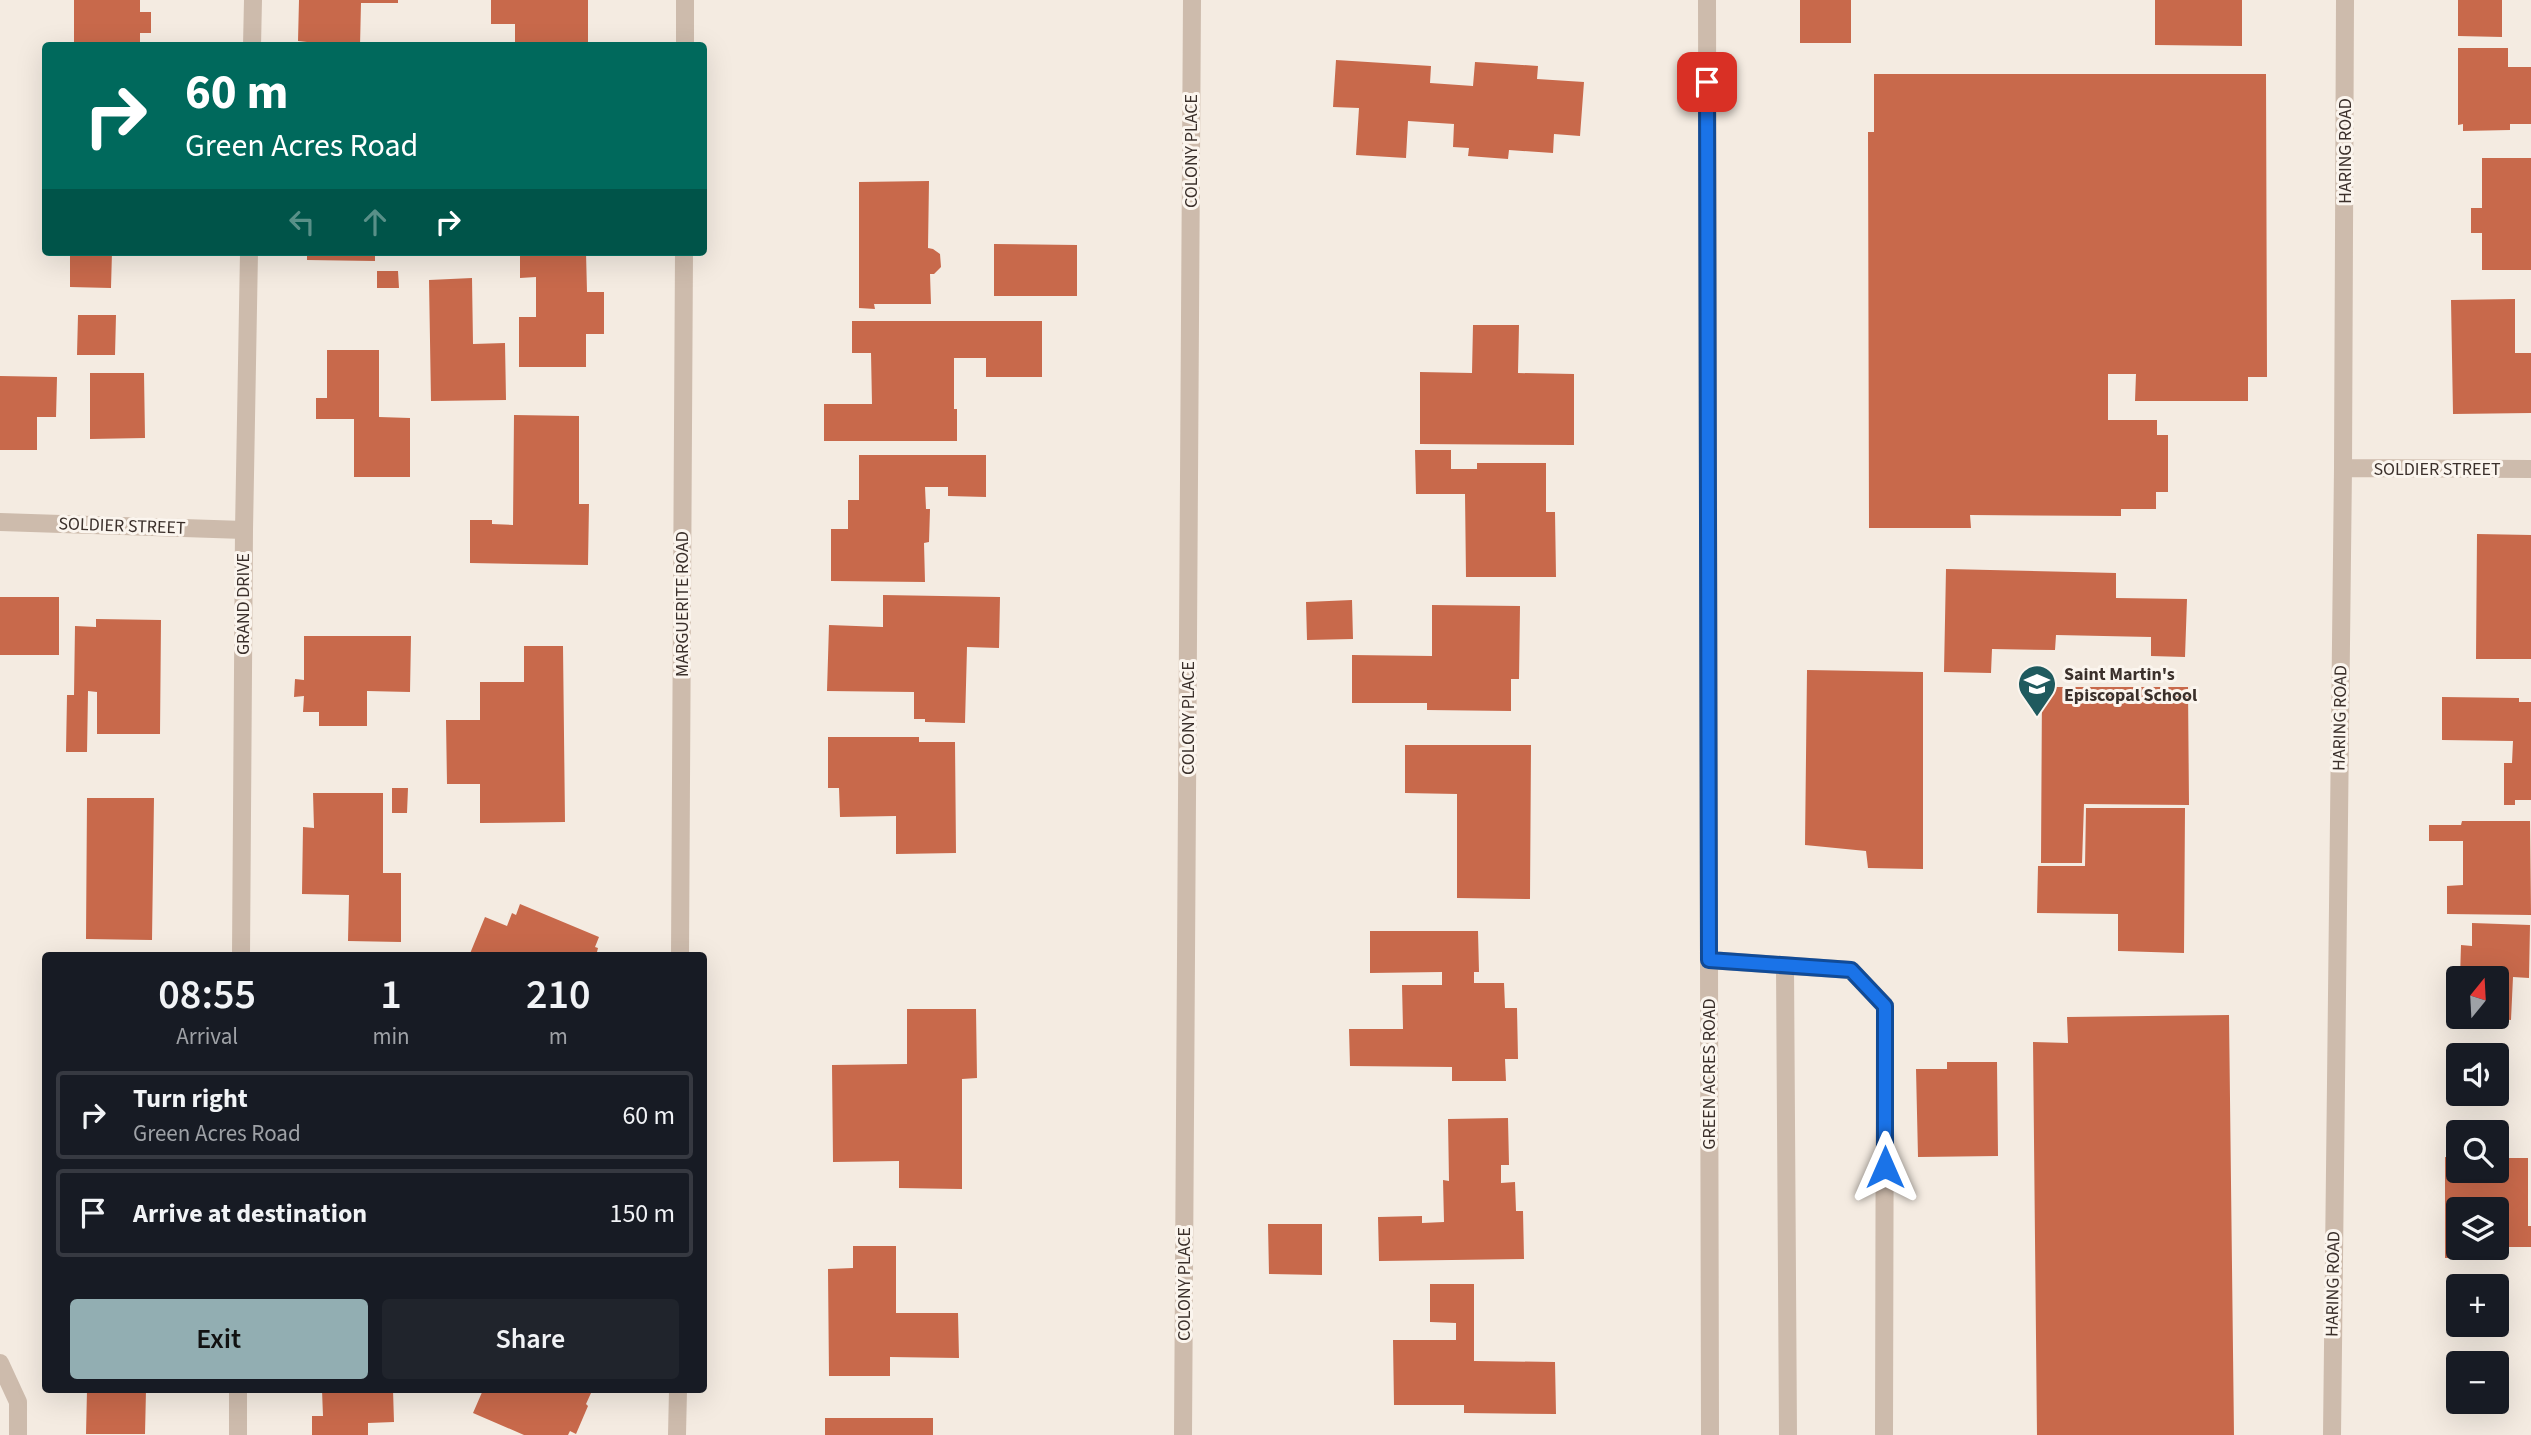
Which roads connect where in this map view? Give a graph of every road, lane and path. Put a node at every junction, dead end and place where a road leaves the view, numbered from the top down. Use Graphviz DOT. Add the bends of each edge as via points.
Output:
graph roads {
  1 [pos="253,0"];
  2 [pos="685,0"];
  3 [pos="1192,0"];
  4 [pos="1707,0"];
  5 [pos="2345,0"];
  6 [pos="252,42"];
  7 [pos="685,42"];
  8 [pos="248,256"];
  9 [pos="684,256"];
  10 [pos="2343,468"];
  11 [pos="2531,469"];
  12 [pos="0,522"];
  13 [pos="243,530"];
  14 [pos="241,952"];
  15 [pos="680,952"];
  16 [pos="1709,960"];
  17 [pos="1785,965"];
  18 [pos="0,1363"];
  19 [pos="239,1393"];
  20 [pos="678,1393"];
  21 [pos="18,1435"];
  22 [pos="238,1435"];
  23 [pos="677,1435"];
  24 [pos="1183,1435"];
  25 [pos="1710,1435"];
  26 [pos="1788,1435"];
  27 [pos="1884,1435"];
  28 [pos="2332,1435"];
  1 -- 6 [label="street"];
  2 -- 7 [label="street"];
  3 -- 24 [label="street, COLONY PLACE"];
  4 -- 16 [label="street, GREEN ACRES ROAD"];
  5 -- 10 [label="street, HARING ROAD"];
  8 -- 13 [label="street, GRAND DRIVE"];
  9 -- 15 [label="street, MARGUERITE ROAD"];
  10 -- 11 [label="street, SOLDIER STREET"];
  10 -- 28 [label="street, HARING ROAD"];
  12 -- 13 [label="street, SOLDIER STREET"];
  13 -- 14 [label="street, GRAND DRIVE"];
  16 -- 17 [label="street"];
  16 -- 25 [label="street, GREEN ACRES ROAD"];
  17 -- 26 [label="street"];
  17 -- 27 [label="street" via="1851,970 1885,1006"];
  18 -- 21 [label="street" via="18,1402"];
  19 -- 22 [label="street"];
  20 -- 23 [label="street"];
}
